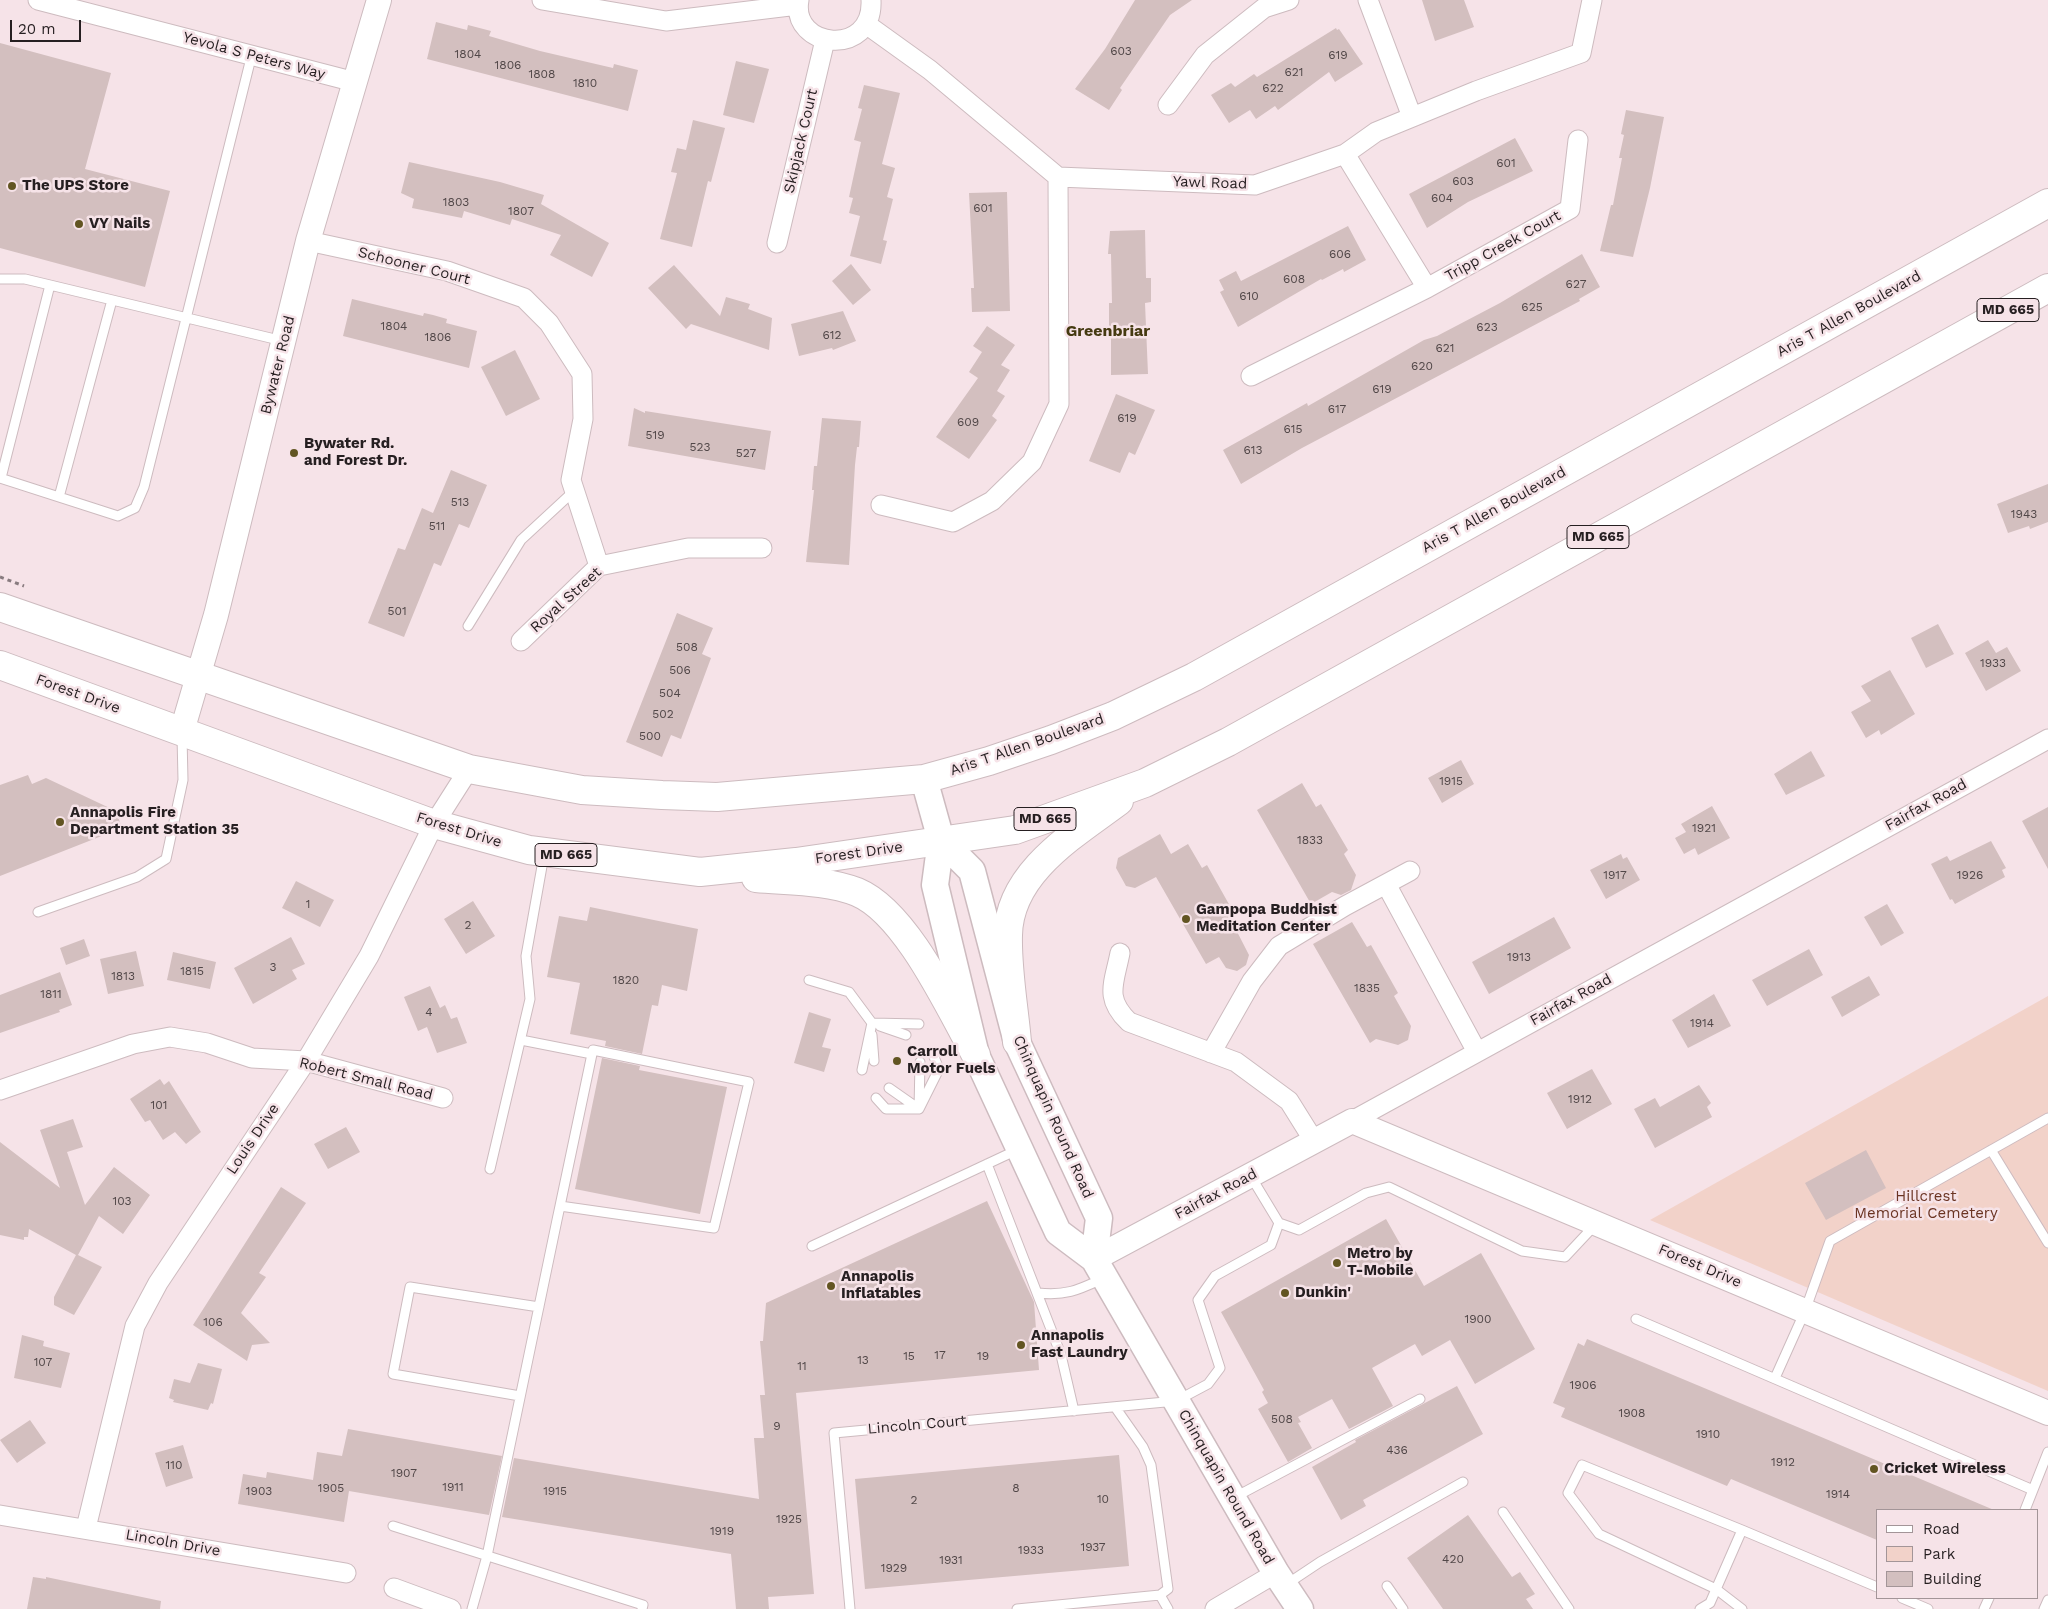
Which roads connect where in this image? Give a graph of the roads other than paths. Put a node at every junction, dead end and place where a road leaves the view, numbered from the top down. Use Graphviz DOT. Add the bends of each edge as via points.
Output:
graph roads {
  1 [pos="379,0"];
  2 [pos="871,0"];
  3 [pos="1289,0"];
  4 [pos="1368,0"];
  5 [pos="1592,0"];
  6 [pos="43,1"];
  7 [pos="552,1"];
  8 [pos="799,2"];
  9 [pos="866,24"];
  10 [pos="825,40"];
  11 [pos="252,54"];
  12 [pos="355,82"];
  13 [pos="1168,105"];
  14 [pos="1412,117"];
  15 [pos="1578,140"];
  16 [pos="1345,154"];
  17 [pos="1058,177"];
  18 [pos="2048,203"];
  19 [pos="308,241"];
  20 [pos="777,243"];
  21 [pos="0,279"];
  22 [pos="50,285"];
  23 [pos="1427,288"];
  24 [pos="2048,288"];
  25 [pos="112,300"];
  26 [pos="187,318"];
  27 [pos="283,341"];
  28 [pos="1251,376"];
  29 [pos="0,478"];
  30 [pos="574,491"];
  31 [pos="59,497"];
  32 [pos="881,505"];
  33 [pos="762,548"];
  34 [pos="599,566"];
  35 [pos="0,608"];
  36 [pos="468,626"];
  37 [pos="521,642"];
  38 [pos="0,665"];
  39 [pos="199,676"];
  40 [pos="182,731"];
  41 [pos="2048,738"];
  42 [pos="469,769"];
  43 [pos="924,779"];
  44 [pos="1145,782"];
  45 [pos="434,824"];
  46 [pos="942,840"];
  47 [pos="544,852"];
  48 [pos="700,872"];
  49 [pos="1410,872"];
  50 [pos="1386,884"];
  51 [pos="38,912"];
  52 [pos="1120,953"];
  53 [pos="809,980"];
  54 [pos="872,1023"];
  55 [pos="919,1024"];
  56 [pos="906,1035"];
  57 [pos="521,1040"];
  58 [pos="1017,1042"];
  59 [pos="932,1052"];
  60 [pos="1211,1052"];
  61 [pos="1477,1052"];
  62 [pos="592,1054"];
  63 [pos="976,1055"];
  64 [pos="874,1060"];
  65 [pos="306,1061"];
  66 [pos="920,1062"];
  67 [pos="862,1070"];
  68 [pos="888,1088"];
  69 [pos="0,1090"];
  70 [pos="443,1098"];
  71 [pos="876,1098"];
  72 [pos="919,1109"];
  73 [pos="2048,1118"];
  74 [pos="1352,1121"];
  75 [pos="1314,1141"];
  76 [pos="1020,1149"];
  77 [pos="1992,1150"];
  78 [pos="987,1164"];
  79 [pos="490,1169"];
  80 [pos="1250,1175"];
  81 [pos="560,1206"];
  82 [pos="1597,1223"];
  83 [pos="1279,1224"];
  84 [pos="2048,1244"];
  85 [pos="812,1246"];
  86 [pos="1099,1268"];
  87 [pos="1038,1293"];
  88 [pos="539,1307"];
  89 [pos="1805,1311"];
  90 [pos="1636,1319"];
  91 [pos="1775,1378"];
  92 [pos="520,1396"];
  93 [pos="1420,1398"];
  94 [pos="1176,1401"];
  95 [pos="1115,1406"];
  96 [pos="1074,1411"];
  97 [pos="2048,1412"];
  98 [pos="2048,1452"];
  99 [pos="1463,1482"];
  100 [pos="2033,1490"];
  101 [pos="1232,1498"];
  102 [pos="2024,1509"];
  103 [pos="1504,1512"];
  104 [pos="0,1515"];
  105 [pos="393,1526"];
  106 [pos="86,1528"];
  107 [pos="1742,1530"];
  108 [pos="488,1556"];
  109 [pos="346,1573"];
  110 [pos="1280,1579"];
  111 [pos="1387,1586"];
  112 [pos="1876,1587"];
  113 [pos="394,1588"];
  114 [pos="1716,1589"];
  115 [pos="1160,1595"];
  116 [pos="1904,1599"];
  117 [pos="2048,1600"];
  118 [pos="451,1609"];
  119 [pos="472,1609"];
  120 [pos="642,1609"];
  121 [pos="850,1609"];
  122 [pos="1017,1609"];
  123 [pos="1168,1609"];
  124 [pos="1215,1609"];
  125 [pos="1300,1609"];
  126 [pos="1403,1609"];
  127 [pos="1570,1609"];
  128 [pos="1700,1609"];
  129 [pos="1742,1609"];
  130 [pos="1928,1609"];
  131 [pos="2044,1609"];
  1 -- 12 [label="street, Bywater Road"];
  2 -- 9 [label="street" via="871,13"];
  3 -- 13 [label="street" via="1264,8 1205,55"];
  4 -- 14 [label="street"];
  5 -- 14 [label="street, Yawl Road" via="1581,53"];
  6 -- 11 [label="street, Yevola S Peters Way"];
  7 -- 8 [label="street" via="666,21"];
  8 -- 10 [label="street" via="806,27"];
  9 -- 10 [label="street" via="848,39"];
  9 -- 17 [label="street" via="930,70"];
  10 -- 20 [label="street, Skipjack Court"];
  11 -- 12 [label="street, Yevola S Peters Way"];
  11 -- 26 [label="lane"];
  12 -- 19 [label="street, Bywater Road"];
  14 -- 16 [label="street, Yawl Road" via="1376,132"];
  15 -- 23 [label="street, Tripp Creek Court" via="1570,209"];
  16 -- 17 [label="street, Yawl Road" via="1255,185"];
  16 -- 23 [label="street, Tripp Creek Court"];
  17 -- 32 [label="street" via="1059,404 1032,462 992,501 953,522"];
  18 -- 43 [label="main road, Aris T Allen Boulevard" via="1194,676 1113,716 989,761"];
  19 -- 27 [label="street, Bywater Road"];
  19 -- 30 [label="street, Schooner Court" via="447,271 524,298 549,323 582,374 583,419 571,480"];
  21 -- 22 [label="lane" via="25,279"];
  22 -- 25 [label="lane"];
  22 -- 29 [label="lane"];
  23 -- 28 [label="street, Tripp Creek Court"];
  24 -- 44 [label="main road, MD 665" via="1228,742"];
  25 -- 26 [label="lane"];
  25 -- 31 [label="lane"];
  26 -- 27 [label="lane"];
  26 -- 31 [label="lane" via="144,487 135,508 118,516"];
  27 -- 39 [label="street, Bywater Road"];
  29 -- 31 [label="lane"];
  30 -- 34 [label="street, Schooner Court"];
  30 -- 36 [label="lane" via="521,540"];
  33 -- 34 [label="street, Royal Street" via="688,548"];
  34 -- 37 [label="street, Royal Street"];
  35 -- 39 [label="main road"];
  38 -- 40 [label="main road, Forest Drive"];
  39 -- 40 [label="street, Bywater Road"];
  39 -- 42 [label="main road"];
  40 -- 45 [label="main road, Forest Drive / MD 665"];
  40 -- 51 [label="lane" via="183,780 166,859 137,877"];
  41 -- 61 [label="street, Fairfax Road"];
  42 -- 43 [label="main road" via="582,790 717,797"];
  42 -- 45 [label="street, Louis Drive"];
  43 -- 46 [label="main road, Chinquapin Round Road"];
  44 -- 46 [label="main road, MD 665" via="1015,830"];
  44 -- 58 [label="main road" via="1054,850 1026,884 1014,907 1008,934"];
  45 -- 47 [label="main road, Forest Drive / MD 665"];
  45 -- 65 [label="street, Louis Drive" via="369,956"];
  46 -- 48 [label="main road, Forest Drive / MD 665" via="796,862"];
  46 -- 58 [label="main road, Chinquapin Round Road" via="972,871"];
  46 -- 63 [label="main road, Chinquapin Round Road" via="935,885"];
  47 -- 48 [label="main road, Forest Drive / MD 665"];
  47 -- 57 [label="lane" via="526,956 530,999"];
  48 -- 63 [label="main road" via="832,886 858,892 884,908 908,936"];
  49 -- 50 [label="street"];
  50 -- 60 [label="street" via="1279,946 1252,981"];
  50 -- 61 [label="street"];
  52 -- 60 [label="street" via="1112,995 1116,1010 1130,1022"];
  53 -- 54 [label="lane" via="849,992"];
  54 -- 55 [label="lane"];
  54 -- 56 [label="lane"];
  54 -- 64 [label="lane"];
  54 -- 67 [label="lane"];
  57 -- 62 [label="lane"];
  57 -- 79 [label="lane"];
  58 -- 86 [label="main road, Chinquapin Round Road" via="1099,1218"];
  59 -- 72 [label="lane" via="939,1070"];
  60 -- 75 [label="street" via="1236,1062 1289,1101"];
  61 -- 74 [label="street, Fairfax Road"];
  62 -- 81 [label="lane"];
  62 -- 81 [label="lane" via="593,1050 749,1082 714,1228"];
  63 -- 76 [label="main road, Chinquapin Round Road"];
  65 -- 69 [label="street, Robert Small Road" via="252,1058 207,1043 170,1038 133,1044"];
  65 -- 70 [label="street, Robert Small Road"];
  65 -- 106 [label="street, Louis Drive" via="158,1283 135,1326"];
  66 -- 72 [label="lane"];
  68 -- 72 [label="lane"];
  71 -- 72 [label="lane" via="886,1109"];
  73 -- 77 [label="lane"];
  74 -- 75 [label="street, Fairfax Road"];
  74 -- 82 [label="street, Forest Drive"];
  75 -- 80 [label="street, Fairfax Road"];
  76 -- 78 [label="lane"];
  76 -- 86 [label="main road, Chinquapin Round Road" via="1058,1232"];
  77 -- 84 [label="lane"];
  77 -- 89 [label="lane" via="1830,1241"];
  78 -- 85 [label="lane"];
  78 -- 87 [label="lane"];
  80 -- 83 [label="lane"];
  80 -- 86 [label="street, Fairfax Road"];
  81 -- 88 [label="lane"];
  82 -- 83 [label="lane" via="1565,1257 1522,1251 1389,1188 1366,1193 1299,1230"];
  82 -- 89 [label="street, Forest Drive"];
  83 -- 94 [label="lane" via="1271,1245 1215,1276 1198,1300 1220,1368 1208,1384"];
  86 -- 87 [label="lane" via="1070,1293"];
  86 -- 94 [label="main road, Chinquapin Round Road"];
  87 -- 96 [label="lane" via="1061,1355"];
  88 -- 92 [label="lane"];
  88 -- 92 [label="lane" via="410,1287 393,1374"];
  89 -- 91 [label="lane"];
  89 -- 97 [label="street, Forest Drive"];
  90 -- 91 [label="lane"];
  91 -- 100 [label="lane"];
  92 -- 108 [label="lane"];
  93 -- 101 [label="lane"];
  94 -- 95 [label="lane, Lincoln Court"];
  94 -- 101 [label="main road, Chinquapin Round Road"];
  95 -- 96 [label="lane, Lincoln Court"];
  95 -- 115 [label="lane" via="1143,1447 1151,1465 1168,1589"];
  96 -- 121 [label="lane, Lincoln Court" via="834,1433"];
  98 -- 100 [label="lane"];
  99 -- 110 [label="lane" via="1320,1562"];
  100 -- 102 [label="lane"];
  101 -- 110 [label="main road, Chinquapin Round Road"];
  103 -- 127 [label="lane"];
  104 -- 106 [label="street, Lincoln Drive"];
  105 -- 108 [label="lane"];
  106 -- 109 [label="street, Lincoln Drive"];
  107 -- 112 [label="lane"];
  107 -- 114 [label="lane"];
  107 -- 114 [label="lane" via="1582,1465 1568,1492 1599,1534"];
  108 -- 119 [label="lane"];
  108 -- 120 [label="lane" via="643,1605"];
  110 -- 124 [label="street"];
  110 -- 125 [label="main road, Chinquapin Round Road"];
  111 -- 126 [label="lane"];
  113 -- 118 [label="street"];
  114 -- 128 [label="lane" via="1710,1602"];
  114 -- 129 [label="lane"];
  115 -- 122 [label="lane"];
  115 -- 123 [label="lane"];
  116 -- 130 [label="lane"];
  117 -- 131 [label="lane"];
}
